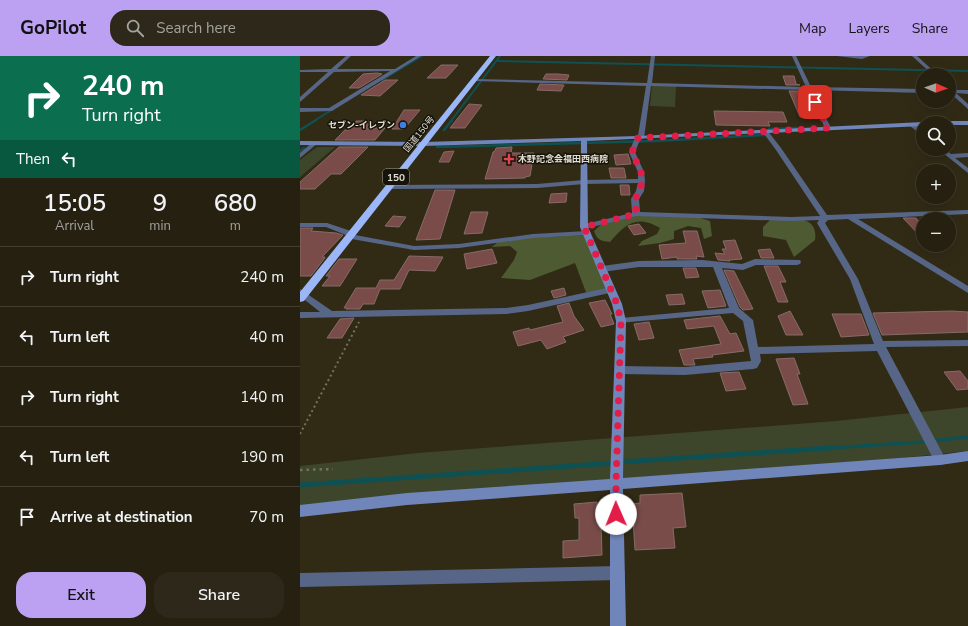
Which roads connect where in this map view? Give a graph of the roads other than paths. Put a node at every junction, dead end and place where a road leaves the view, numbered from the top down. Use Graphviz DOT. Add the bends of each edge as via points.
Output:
graph roads {
  1 [pos="349,56"];
  2 [pos="419,56"];
  3 [pos="493,56"];
  4 [pos="653,56"];
  5 [pos="794,56"];
  6 [pos="840,56"];
  7 [pos="868,56"];
  8 [pos="914,56"];
  9 [pos="928,68"];
  10 [pos="333,70"];
  11 [pos="397,70"];
  12 [pos="300,71"];
  13 [pos="474,80"];
  14 [pos="649,84"];
  15 [pos="809,88"];
  16 [pos="916,91"];
  17 [pos="956,91"];
  18 [pos="968,92"];
  19 [pos="956,96"];
  20 [pos="300,100"];
  21 [pos="968,107"];
  22 [pos="300,110"];
  23 [pos="956,123"];
  24 [pos="968,123"];
  25 [pos="912,125"];
  26 [pos="916,125"];
  27 [pos="828,128"];
  28 [pos="916,128"];
  29 [pos="765,131"];
  30 [pos="640,138"];
  31 [pos="584,140"];
  32 [pos="316,143"];
  33 [pos="300,144"];
  34 [pos="424,144"];
  35 [pos="968,155"];
  36 [pos="300,156"];
  37 [pos="949,156"];
  38 [pos="956,156"];
  39 [pos="968,172"];
  40 [pos="642,181"];
  41 [pos="584,182"];
  42 [pos="389,187"];
  43 [pos="968,212"];
  44 [pos="636,214"];
  45 [pos="850,217"];
  46 [pos="825,218"];
  47 [pos="300,225"];
  48 [pos="585,230"];
  49 [pos="350,235"];
  50 [pos="797,262"];
  51 [pos="717,265"];
  52 [pos="602,269"];
  53 [pos="611,290"];
  54 [pos="968,290"];
  55 [pos="301,295"];
  56 [pos="735,310"];
  57 [pos="329,314"];
  58 [pos="300,315"];
  59 [pos="621,321"];
  60 [pos="968,343"];
  61 [pos="879,346"];
  62 [pos="754,351"];
  63 [pos="620,370"];
  64 [pos="938,456"];
  65 [pos="968,456"];
  66 [pos="616,484"];
  67 [pos="300,511"];
  68 [pos="618,573"];
  69 [pos="300,580"];
  70 [pos="618,626"];
  1 -- 10 [label="street"];
  2 -- 11 [label="street"];
  3 -- 13 [label="highway, 国道150号 / 150"];
  4 -- 14 [label="street"];
  5 -- 15 [label="street"];
  6 -- 7 [label="street"];
  8 -- 9 [label="street"];
  10 -- 11 [label="street"];
  10 -- 12 [label="street"];
  10 -- 20 [label="street"];
  11 -- 22 [label="street" via="330,110"];
  13 -- 14 [label="street"];
  13 -- 34 [label="highway, 国道150号 / 150"];
  14 -- 15 [label="street"];
  14 -- 30 [label="street"];
  15 -- 16 [label="street"];
  15 -- 27 [label="street"];
  17 -- 18 [label="street"];
  19 -- 21 [label="street"];
  23 -- 24 [label="street"];
  25 -- 26 [label="street"];
  25 -- 27 [label="street"];
  25 -- 28 [label="street"];
  27 -- 29 [label="street"];
  29 -- 30 [label="street"];
  29 -- 46 [label="street"];
  30 -- 31 [label="street"];
  30 -- 40 [label="street" via="632,152"];
  31 -- 34 [label="street"];
  31 -- 41 [label="street"];
  32 -- 33 [label="street"];
  32 -- 34 [label="street"];
  32 -- 36 [label="street"];
  34 -- 42 [label="highway, 国道150号 / 150"];
  35 -- 38 [label="street"];
  37 -- 39 [label="street"];
  40 -- 41 [label="street"];
  40 -- 44 [label="street" via="635,199"];
  41 -- 42 [label="street" via="537,186"];
  41 -- 48 [label="street"];
  42 -- 49 [label="highway, 国道150号 / 150"];
  43 -- 45 [label="street"];
  44 -- 46 [label="street"];
  44 -- 48 [label="street"];
  45 -- 46 [label="street"];
  45 -- 54 [label="street"];
  46 -- 61 [label="street" via="821,223 854,279"];
  47 -- 49 [label="street" via="326,225"];
  48 -- 49 [label="street" via="459,246 414,248"];
  48 -- 52 [label="street"];
  49 -- 55 [label="highway, 国道150号 / 150"];
  50 -- 51 [label="street" via="754,262 743,267"];
  51 -- 52 [label="street" via="639,264"];
  51 -- 56 [label="street"];
  52 -- 53 [label="street"];
  53 -- 57 [label="street" via="506,311"];
  53 -- 59 [label="street"];
  55 -- 57 [label="street"];
  56 -- 59 [label="street"];
  56 -- 62 [label="street" via="748,320"];
  57 -- 58 [label="street"];
  59 -- 63 [label="street"];
  60 -- 61 [label="street"];
  61 -- 62 [label="street"];
  61 -- 64 [label="street"];
  62 -- 63 [label="street" via="756,361 752,365 685,371"];
  63 -- 66 [label="street"];
  64 -- 65 [label="street"];
  64 -- 66 [label="street"];
  66 -- 67 [label="street" via="407,499"];
  66 -- 68 [label="street"];
  68 -- 69 [label="street"];
  68 -- 70 [label="street"];
}
